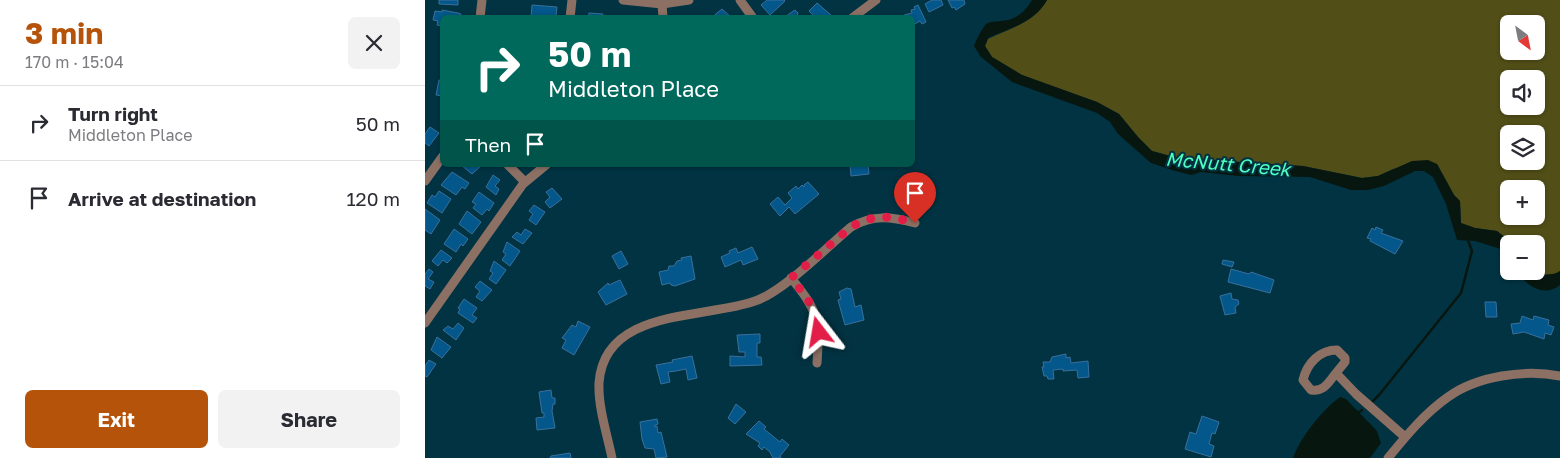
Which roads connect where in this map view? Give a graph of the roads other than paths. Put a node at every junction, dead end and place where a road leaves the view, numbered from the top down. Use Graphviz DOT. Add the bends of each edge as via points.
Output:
graph roads {
  1 [pos="482,0"];
  2 [pos="572,0"];
  3 [pos="623,0"];
  4 [pos="689,0"];
  5 [pos="740,0"];
  6 [pos="876,0"];
  7 [pos="662,4"];
  8 [pos="480,15"];
  9 [pos="570,15"];
  10 [pos="663,15"];
  11 [pos="751,15"];
  12 [pos="856,15"];
  13 [pos="440,160"];
  14 [pos="510,167"];
  15 [pos="544,167"];
  16 [pos="425,180"];
  17 [pos="525,182"];
  18 [pos="915,223"];
  19 [pos="791,278"];
  20 [pos="425,322"];
  21 [pos="817,362"];
  22 [pos="1337,373"];
  23 [pos="1560,376"];
  24 [pos="1405,437"];
  25 [pos="612,458"];
  26 [pos="1388,458"];
  1 -- 8 [label="street"];
  2 -- 9 [label="street"];
  3 -- 7 [label="street"];
  4 -- 7 [label="street"];
  5 -- 11 [label="street"];
  6 -- 12 [label="street"];
  7 -- 10 [label="street"];
  13 -- 16 [label="street"];
  14 -- 17 [label="street"];
  15 -- 17 [label="street"];
  17 -- 20 [label="street"];
  18 -- 19 [label="street" via="880,216 861,221"];
  19 -- 21 [label="street" via="817,316"];
  19 -- 25 [label="street" via="755,301 651,322 623,338 611,350 599,383"];
  22 -- 22 [label="street" via="1345,358 1337,350 1329,350 1314,359 1303,380 1311,390 1319,391"];
  22 -- 24 [label="street"];
  23 -- 24 [label="street" via="1521,374 1472,385 1449,396"];
  24 -- 26 [label="street"];
}
